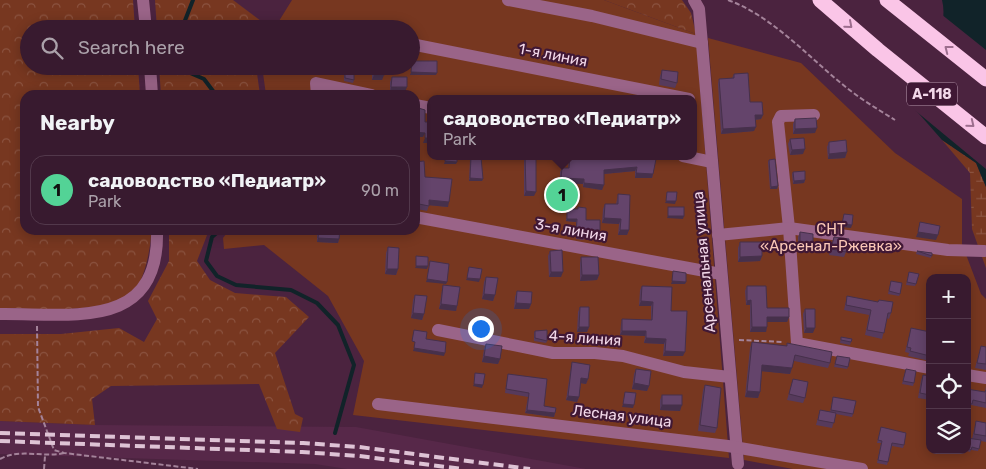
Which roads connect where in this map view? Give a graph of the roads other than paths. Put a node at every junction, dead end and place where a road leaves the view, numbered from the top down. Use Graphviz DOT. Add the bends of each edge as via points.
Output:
graph roads {
  1 [pos="144,0"];
  2 [pos="508,0"];
  3 [pos="694,0"];
  4 [pos="820,0"];
  5 [pos="887,0"];
  6 [pos="528,2"];
  7 [pos="145,20"];
  8 [pos="702,43"];
  9 [pos="420,46"];
  10 [pos="151,75"];
  11 [pos="986,79"];
  12 [pos="152,90"];
  13 [pos="317,90"];
  14 [pos="349,90"];
  15 [pos="669,95"];
  16 [pos="697,101"];
  17 [pos="708,103"];
  18 [pos="814,115"];
  19 [pos="986,137"];
  20 [pos="697,159"];
  21 [pos="712,162"];
  22 [pos="420,218"];
  23 [pos="789,228"];
  24 [pos="157,235"];
  25 [pos="718,235"];
  26 [pos="984,251"];
  27 [pos="721,274"];
  28 [pos="0,314"];
  29 [pos="438,330"];
  30 [pos="926,367"];
  31 [pos="971,376"];
  32 [pos="730,377"];
  33 [pos="986,378"];
  34 [pos="378,404"];
  35 [pos="736,447"];
  36 [pos="738,464"];
  37 [pos="862,469"];
  1 -- 7 [label="street"];
  2 -- 6 [label="street"];
  3 -- 8 [label="street, Арсенальная улица" via="699,9"];
  4 -- 19 [label="highway, А-118, one-way"];
  11 -- 5 [label="highway, А-118, one-way"];
  6 -- 8 [label="street"];
  8 -- 17 [label="street, Арсенальная улица"];
  9 -- 15 [label="street, 1-я линия"];
  10 -- 12 [label="street"];
  13 -- 14 [label="street" via="316,83"];
  16 -- 17 [label="street"];
  17 -- 21 [label="street, Арсенальная улица"];
  18 -- 23 [label="street" via="781,116 778,122"];
  20 -- 21 [label="street"];
  21 -- 25 [label="street, Арсенальная улица"];
  22 -- 27 [label="street, 3-я линия"];
  23 -- 25 [label="street"];
  23 -- 26 [label="street" via="948,250"];
  23 -- 30 [label="street" via="797,343"];
  24 -- 28 [label="street" via="152,270 144,287 123,305 88,313"];
  25 -- 27 [label="street, Арсенальная улица"];
  27 -- 32 [label="street, Арсенальная улица"];
  29 -- 32 [label="street, 4-я линия" via="553,353 623,356 684,372"];
  31 -- 33 [label="street"];
  32 -- 35 [label="street, Арсенальная улица"];
  34 -- 35 [label="street, Лесная улица"];
  35 -- 36 [label="street, Арсенальная улица"];
  35 -- 37 [label="street, Лесная улица"];
}
